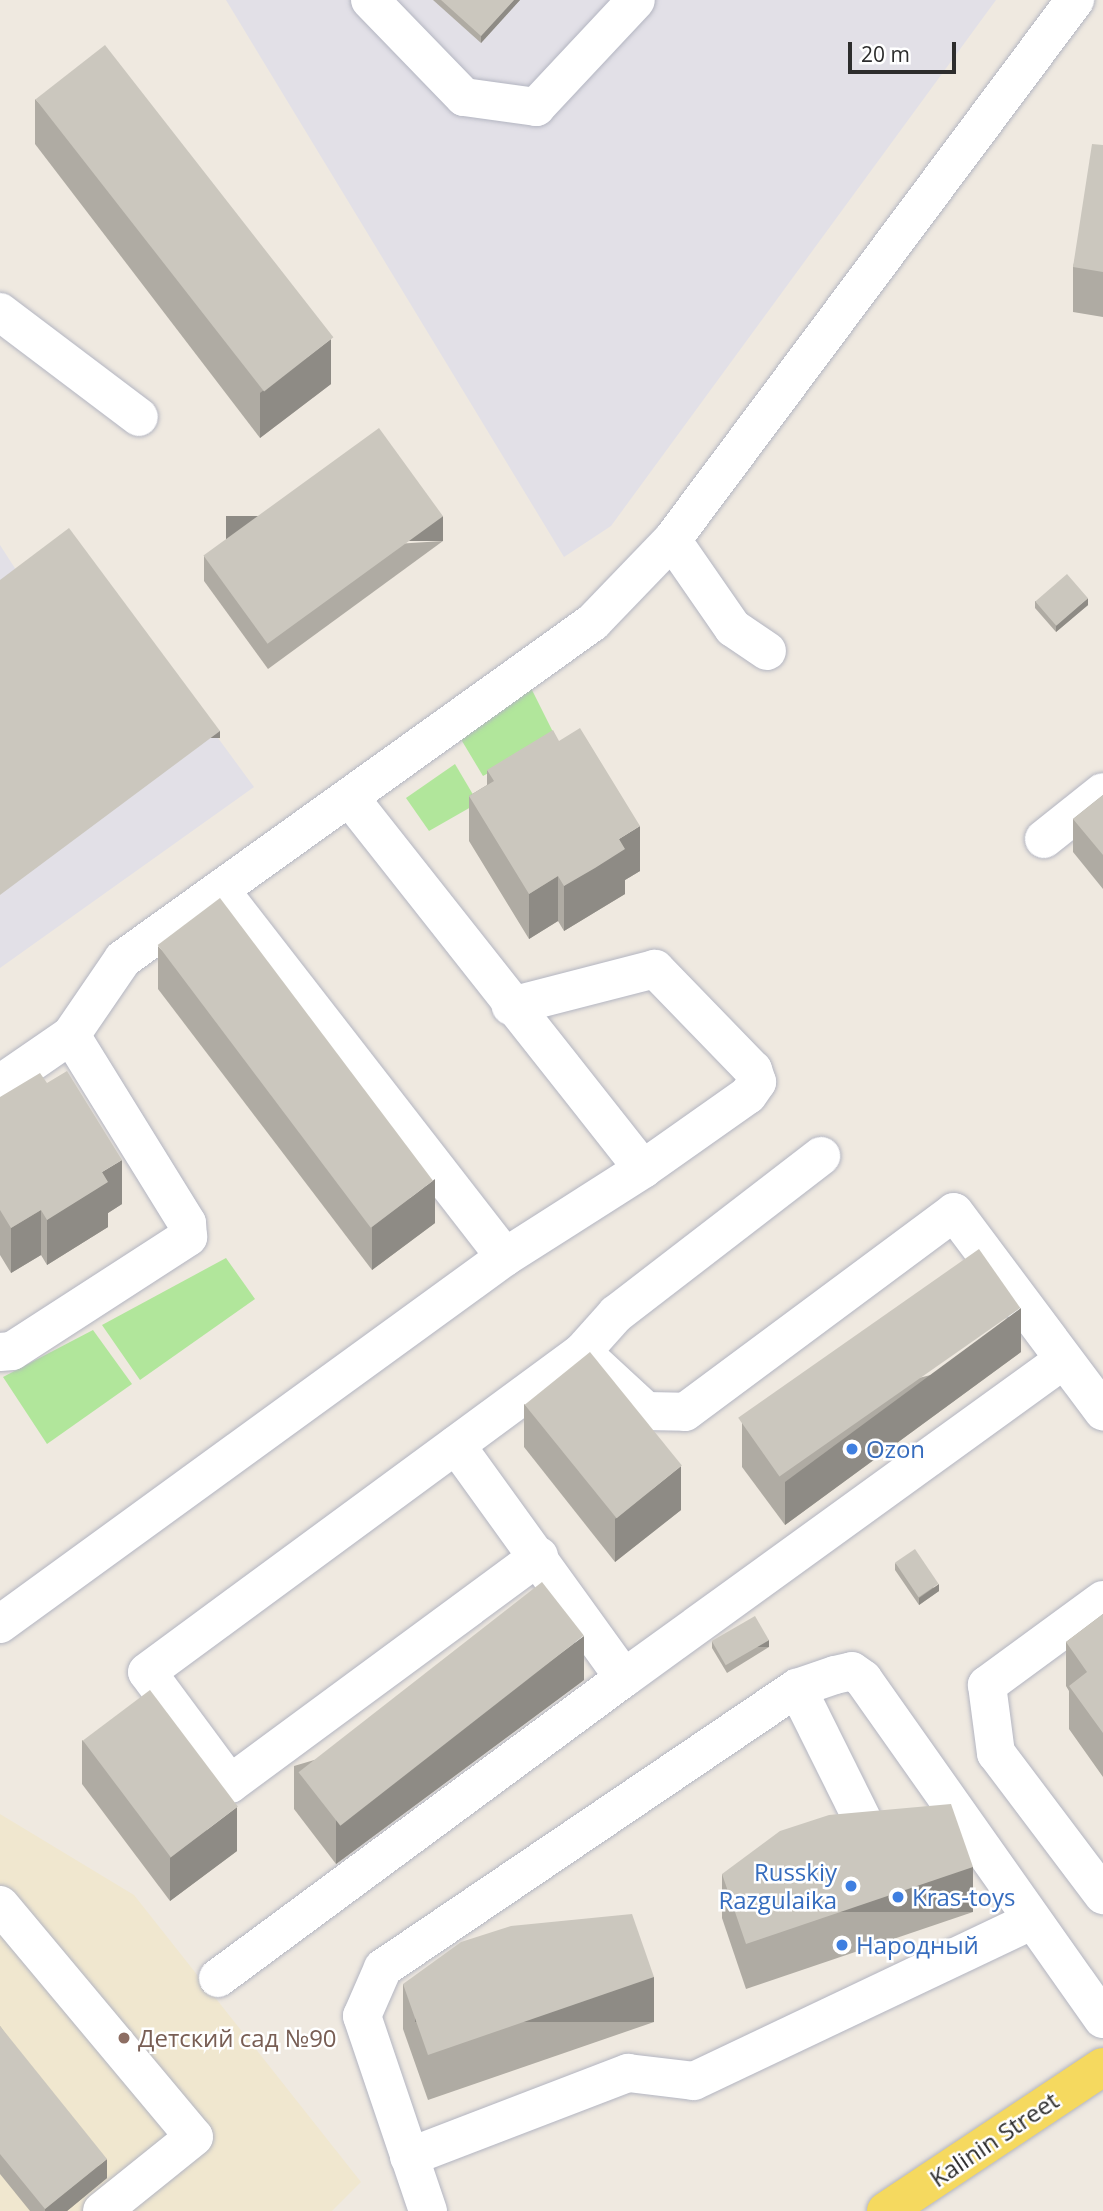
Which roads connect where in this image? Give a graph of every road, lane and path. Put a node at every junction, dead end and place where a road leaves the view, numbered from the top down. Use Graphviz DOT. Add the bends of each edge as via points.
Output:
graph roads {
  1 [pos="370,0"];
  2 [pos="636,0"];
  3 [pos="1075,0"];
  4 [pos="0,312"];
  5 [pos="139,417"];
  6 [pos="672,540"];
  7 [pos="767,651"];
  8 [pos="1103,792"];
  9 [pos="350,798"];
  10 [pos="1044,839"];
  11 [pos="220,889"];
  12 [pos="511,1006"];
  13 [pos="71,1035"];
  14 [pos="0,1084"];
  15 [pos="821,1156"];
  16 [pos="643,1168"];
  17 [pos="505,1257"];
  18 [pos="0,1352"];
  19 [pos="582,1352"];
  20 [pos="1062,1361"];
  21 [pos="1103,1411"];
  22 [pos="456,1445"];
  23 [pos="539,1556"];
  24 [pos="1103,1600"];
  25 [pos="5,1611"];
  26 [pos="624,1678"];
  27 [pos="797,1688"];
  28 [pos="862,1819"];
  29 [pos="1103,1895"];
  30 [pos="0,1905"];
  31 [pos="1031,1921"];
  32 [pos="218,1978"];
  33 [pos="1103,2019"];
  34 [pos="1103,2067"];
  35 [pos="409,2157"];
  36 [pos="102,2211"];
  37 [pos="428,2211"];
  38 [pos="886,2211"];
  1 -- 2 [label="lane" via="464,97 536,107"];
  3 -- 6 [label="lane"];
  4 -- 5 [label="lane"];
  6 -- 7 [label="lane" via="733,628"];
  6 -- 9 [label="lane" via="593,622"];
  8 -- 10 [label="lane"];
  9 -- 11 [label="lane"];
  9 -- 12 [label="lane"];
  11 -- 13 [label="lane" via="123,959"];
  11 -- 17 [label="lane"];
  12 -- 16 [label="lane"];
  12 -- 16 [label="lane" via="655,969 753,1070 757,1082 748,1095"];
  13 -- 14 [label="lane"];
  13 -- 18 [label="lane" via="187,1223 188,1237 23,1344"];
  15 -- 19 [label="lane" via="615,1314"];
  16 -- 17 [label="lane"];
  17 -- 25 [label="lane"];
  19 -- 20 [label="lane" via="646,1410 685,1412 954,1212"];
  19 -- 22 [label="lane"];
  20 -- 21 [label="lane"];
  20 -- 26 [label="lane"];
  22 -- 23 [label="lane"];
  22 -- 23 [label="lane" via="147,1672 230,1784"];
  23 -- 26 [label="lane"];
  24 -- 29 [label="lane" via="987,1685 996,1753"];
  26 -- 32 [label="lane"];
  27 -- 28 [label="lane"];
  27 -- 31 [label="lane" via="852,1671 863,1679"];
  27 -- 35 [label="lane" via="383,1968 362,2016"];
  30 -- 36 [label="lane" via="194,2137"];
  31 -- 33 [label="lane"];
  31 -- 35 [label="lane" via="694,2081 628,2073"];
  34 -- 38 [label="main road, Kalinin Street"];
  35 -- 37 [label="lane"];
}
